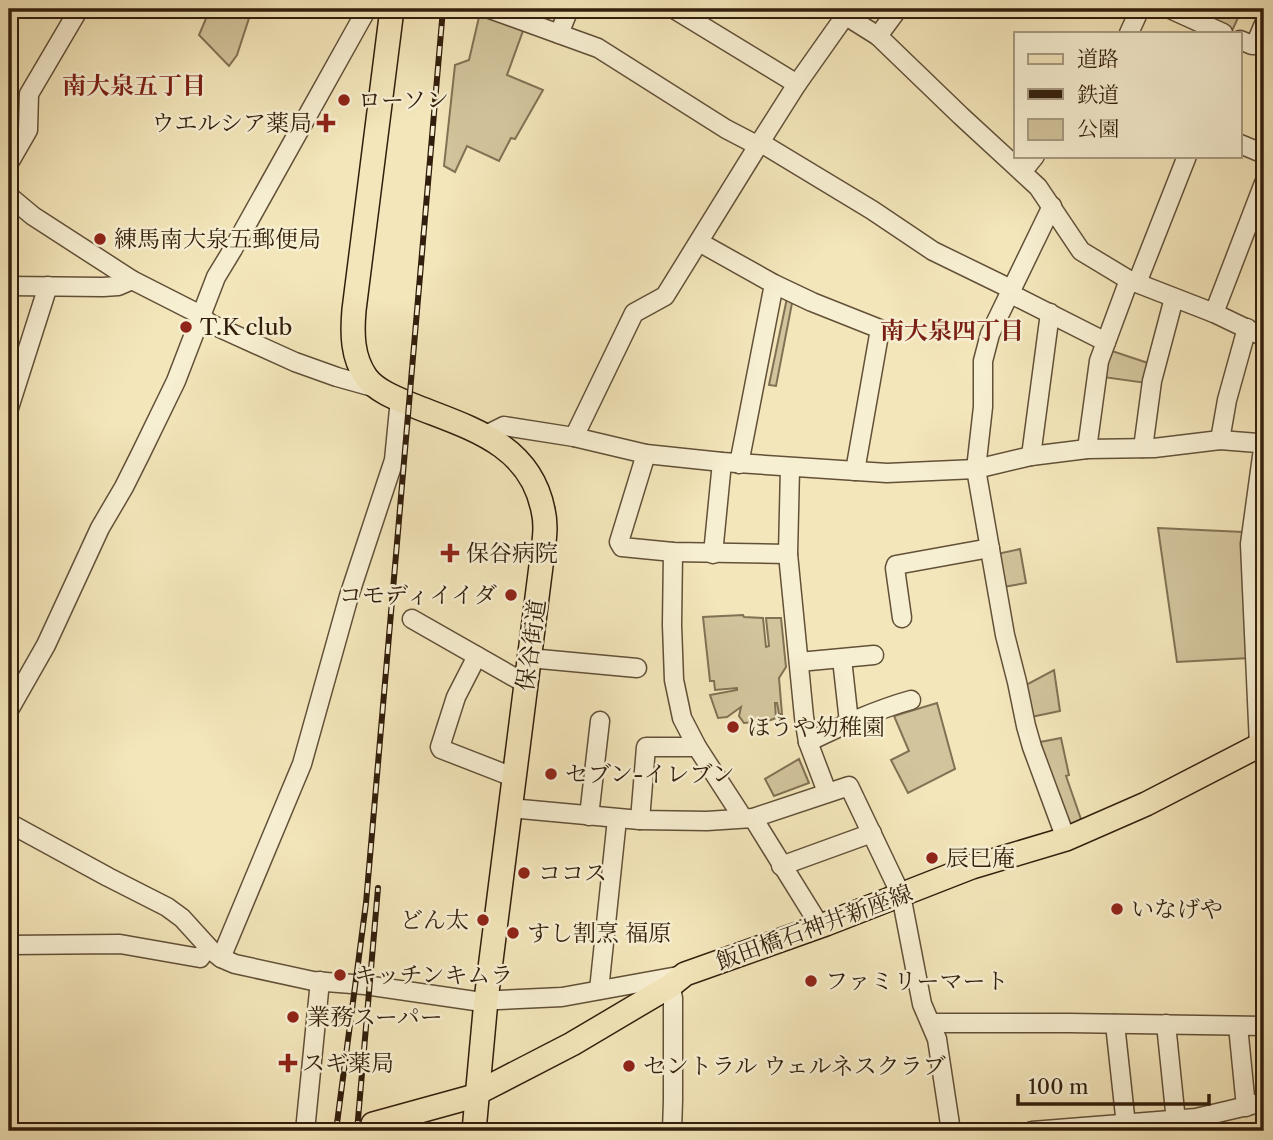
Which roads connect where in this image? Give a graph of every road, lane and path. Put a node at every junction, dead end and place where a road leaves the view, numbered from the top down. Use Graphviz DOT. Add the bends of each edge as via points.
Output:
graph roads {
  1 [pos="79,9"];
  2 [pos="367,9"];
  3 [pos="392,9"];
  4 [pos="490,9"];
  5 [pos="569,9"];
  6 [pos="674,9"];
  7 [pos="898,9"];
  8 [pos="1140,9"];
  9 [pos="1170,9"];
  10 [pos="839,11"];
  11 [pos="1203,16"];
  12 [pos="1264,24"];
  13 [pos="1129,32"];
  14 [pos="1222,32"];
  15 [pos="559,34"];
  16 [pos="878,36"];
  17 [pos="1242,41"];
  18 [pos="797,85"];
  19 [pos="758,144"];
  20 [pos="1242,145"];
  21 [pos="1264,154"];
  22 [pos="1034,158"];
  23 [pos="1186,158"];
  24 [pos="9,163"];
  25 [pos="1023,172"];
  26 [pos="1264,183"];
  27 [pos="9,196"];
  28 [pos="1052,206"];
  29 [pos="699,242"];
  30 [pos="132,280"];
  31 [pos="1133,282"];
  32 [pos="774,284"];
  33 [pos="9,286"];
  34 [pos="48,286"];
  35 [pos="1010,291"];
  36 [pos="1174,298"];
  37 [pos="1050,313"];
  38 [pos="1214,313"];
  39 [pos="201,317"];
  40 [pos="1247,328"];
  41 [pos="1264,337"];
  42 [pos="1106,342"];
  43 [pos="390,394"];
  44 [pos="9,408"];
  45 [pos="486,435"];
  46 [pos="574,437"];
  47 [pos="1220,440"];
  48 [pos="1143,448"];
  49 [pos="1087,449"];
  50 [pos="646,454"];
  51 [pos="1031,456"];
  52 [pos="731,463"];
  53 [pos="790,468"];
  54 [pos="976,469"];
  55 [pos="855,471"];
  56 [pos="990,548"];
  57 [pos="673,552"];
  58 [pos="713,554"];
  59 [pos="788,554"];
  60 [pos="902,618"];
  61 [pos="412,619"];
  62 [pos="874,655"];
  63 [pos="477,656"];
  64 [pos="529,658"];
  65 [pos="842,659"];
  66 [pos="799,662"];
  67 [pos="637,668"];
  68 [pos="526,684"];
  69 [pos="911,700"];
  70 [pos="9,710"];
  71 [pos="600,721"];
  72 [pos="849,722"];
  73 [pos="808,742"];
  74 [pos="1262,744"];
  75 [pos="697,747"];
  76 [pos="513,777"];
  77 [pos="827,792"];
  78 [pos="510,808"];
  79 [pos="589,816"];
  80 [pos="617,818"];
  81 [pos="748,818"];
  82 [pos="640,820"];
  83 [pos="9,823"];
  84 [pos="872,833"];
  85 [pos="1066,839"];
  86 [pos="782,866"];
  87 [pos="901,895"];
  88 [pos="820,926"];
  89 [pos="9,945"];
  90 [pos="209,954"];
  91 [pos="675,980"];
  92 [pos="320,981"];
  93 [pos="599,990"];
  94 [pos="486,1000"];
  95 [pos="932,1023"];
  96 [pos="1115,1024"];
  97 [pos="1166,1024"];
  98 [pos="1238,1026"];
  99 [pos="1264,1026"];
  100 [pos="479,1092"];
  101 [pos="1264,1102"];
  102 [pos="1246,1107"];
  103 [pos="1176,1121"];
  104 [pos="373,1124"];
  105 [pos="1126,1125"];
  106 [pos="305,1131"];
  107 [pos="474,1131"];
  108 [pos="672,1131"];
  109 [pos="951,1131"];
  110 [pos="1032,1131"];
  1 -- 24 [label="street" via="29,94 28,130"];
  2 -- 39 [label="street" via="216,276"];
  3 -- 43 [label="main road, 保谷街道" via="352,328 357,360 366,376"];
  4 -- 15 [label="street"];
  5 -- 15 [label="street"];
  6 -- 18 [label="street"];
  7 -- 16 [label="street"];
  8 -- 13 [label="street"];
  9 -- 11 [label="street"];
  10 -- 16 [label="street"];
  10 -- 18 [label="street"];
  11 -- 14 [label="street"];
  12 -- 17 [label="street" via="1255,45"];
  15 -- 19 [label="street" via="598,48 726,129"];
  16 -- 25 [label="street"];
  18 -- 19 [label="street"];
  19 -- 29 [label="street"];
  19 -- 35 [label="street" via="933,251"];
  20 -- 21 [label="street"];
  22 -- 25 [label="street"];
  23 -- 31 [label="street"];
  25 -- 28 [label="street"];
  26 -- 38 [label="street"];
  27 -- 30 [label="street"];
  28 -- 31 [label="street" via="1081,251"];
  28 -- 35 [label="street"];
  29 -- 32 [label="street"];
  29 -- 46 [label="street" via="666,296 634,313"];
  30 -- 34 [label="street" via="118,286"];
  30 -- 39 [label="street"];
  31 -- 36 [label="street"];
  31 -- 42 [label="street"];
  32 -- 52 [label="street"];
  32 -- 55 [label="street" via="880,329"];
  33 -- 34 [label="street"];
  34 -- 44 [label="street"];
  35 -- 37 [label="street"];
  35 -- 54 [label="street" via="983,361"];
  36 -- 38 [label="street"];
  36 -- 48 [label="street" via="1152,381"];
  37 -- 42 [label="street"];
  37 -- 51 [label="street"];
  38 -- 40 [label="street"];
  39 -- 43 [label="street" via="295,362"];
  39 -- 70 [label="street" via="141,453"];
  40 -- 41 [label="street"];
  40 -- 47 [label="street"];
  42 -- 49 [label="street" via="1099,360"];
  43 -- 45 [label="main road, 保谷街道"];
  43 -- 90 [label="street" via="394,460 349,596 302,764"];
  45 -- 46 [label="street" via="504,426"];
  45 -- 64 [label="main road, 保谷街道" via="523,465 543,509 544,537"];
  46 -- 50 [label="street"];
  47 -- 48 [label="street"];
  47 -- 74 [label="street" via="1258,443 1263,449 1250,544"];
  48 -- 49 [label="street"];
  49 -- 51 [label="street"];
  50 -- 52 [label="street"];
  50 -- 57 [label="street" via="619,542 622,547"];
  51 -- 54 [label="street"];
  52 -- 53 [label="street"];
  52 -- 58 [label="street"];
  53 -- 55 [label="street"];
  53 -- 59 [label="street"];
  54 -- 55 [label="street"];
  54 -- 56 [label="street"];
  56 -- 60 [label="street" via="896,565"];
  56 -- 85 [label="street" via="1026,726"];
  57 -- 58 [label="street"];
  57 -- 75 [label="street" via="674,680 682,718"];
  58 -- 59 [label="street"];
  59 -- 66 [label="street"];
  61 -- 63 [label="street"];
  62 -- 65 [label="street"];
  63 -- 68 [label="street"];
  63 -- 76 [label="street" via="439,744 441,750"];
  64 -- 67 [label="street"];
  64 -- 68 [label="main road, 保谷街道"];
  65 -- 66 [label="street"];
  65 -- 72 [label="street"];
  66 -- 73 [label="street"];
  68 -- 76 [label="main road, 保谷街道"];
  69 -- 72 [label="street"];
  71 -- 79 [label="street"];
  72 -- 73 [label="street"];
  73 -- 77 [label="street"];
  74 -- 85 [label="main road, 飯田橋石神井新座線"];
  75 -- 81 [label="street"];
  75 -- 82 [label="street" via="646,747"];
  76 -- 78 [label="main road, 保谷街道"];
  77 -- 81 [label="street"];
  77 -- 84 [label="street" via="849,786"];
  78 -- 79 [label="street"];
  78 -- 94 [label="main road, 保谷街道"];
  79 -- 80 [label="street"];
  80 -- 82 [label="street"];
  80 -- 93 [label="street"];
  81 -- 82 [label="street"];
  81 -- 86 [label="street"];
  83 -- 90 [label="street" via="167,907"];
  84 -- 86 [label="street"];
  84 -- 87 [label="street"];
  85 -- 87 [label="main road, 飯田橋石神井新座線" via="972,867"];
  86 -- 88 [label="street"];
  87 -- 88 [label="main road, 飯田橋石神井新座線"];
  87 -- 95 [label="street" via="922,1004"];
  88 -- 91 [label="main road, 飯田橋石神井新座線"];
  89 -- 90 [label="street" via="120,944"];
  90 -- 92 [label="street" via="235,964"];
  91 -- 93 [label="street"];
  91 -- 100 [label="main road, 飯田橋石神井新座線" via="572,1044"];
  91 -- 108 [label="street"];
  92 -- 94 [label="street"];
  92 -- 106 [label="street"];
  93 -- 94 [label="street" via="562,997"];
  94 -- 100 [label="main road, 保谷街道"];
  95 -- 96 [label="street"];
  95 -- 109 [label="street"];
  96 -- 97 [label="street"];
  96 -- 105 [label="street"];
  97 -- 98 [label="street"];
  97 -- 103 [label="street"];
  98 -- 99 [label="street"];
  98 -- 102 [label="street"];
  100 -- 104 [label="main road, 飯田橋石神井新座線"];
  100 -- 107 [label="main road, 保谷街道"];
  101 -- 102 [label="street"];
  102 -- 103 [label="street"];
  103 -- 105 [label="street"];
  105 -- 110 [label="street"];
}
